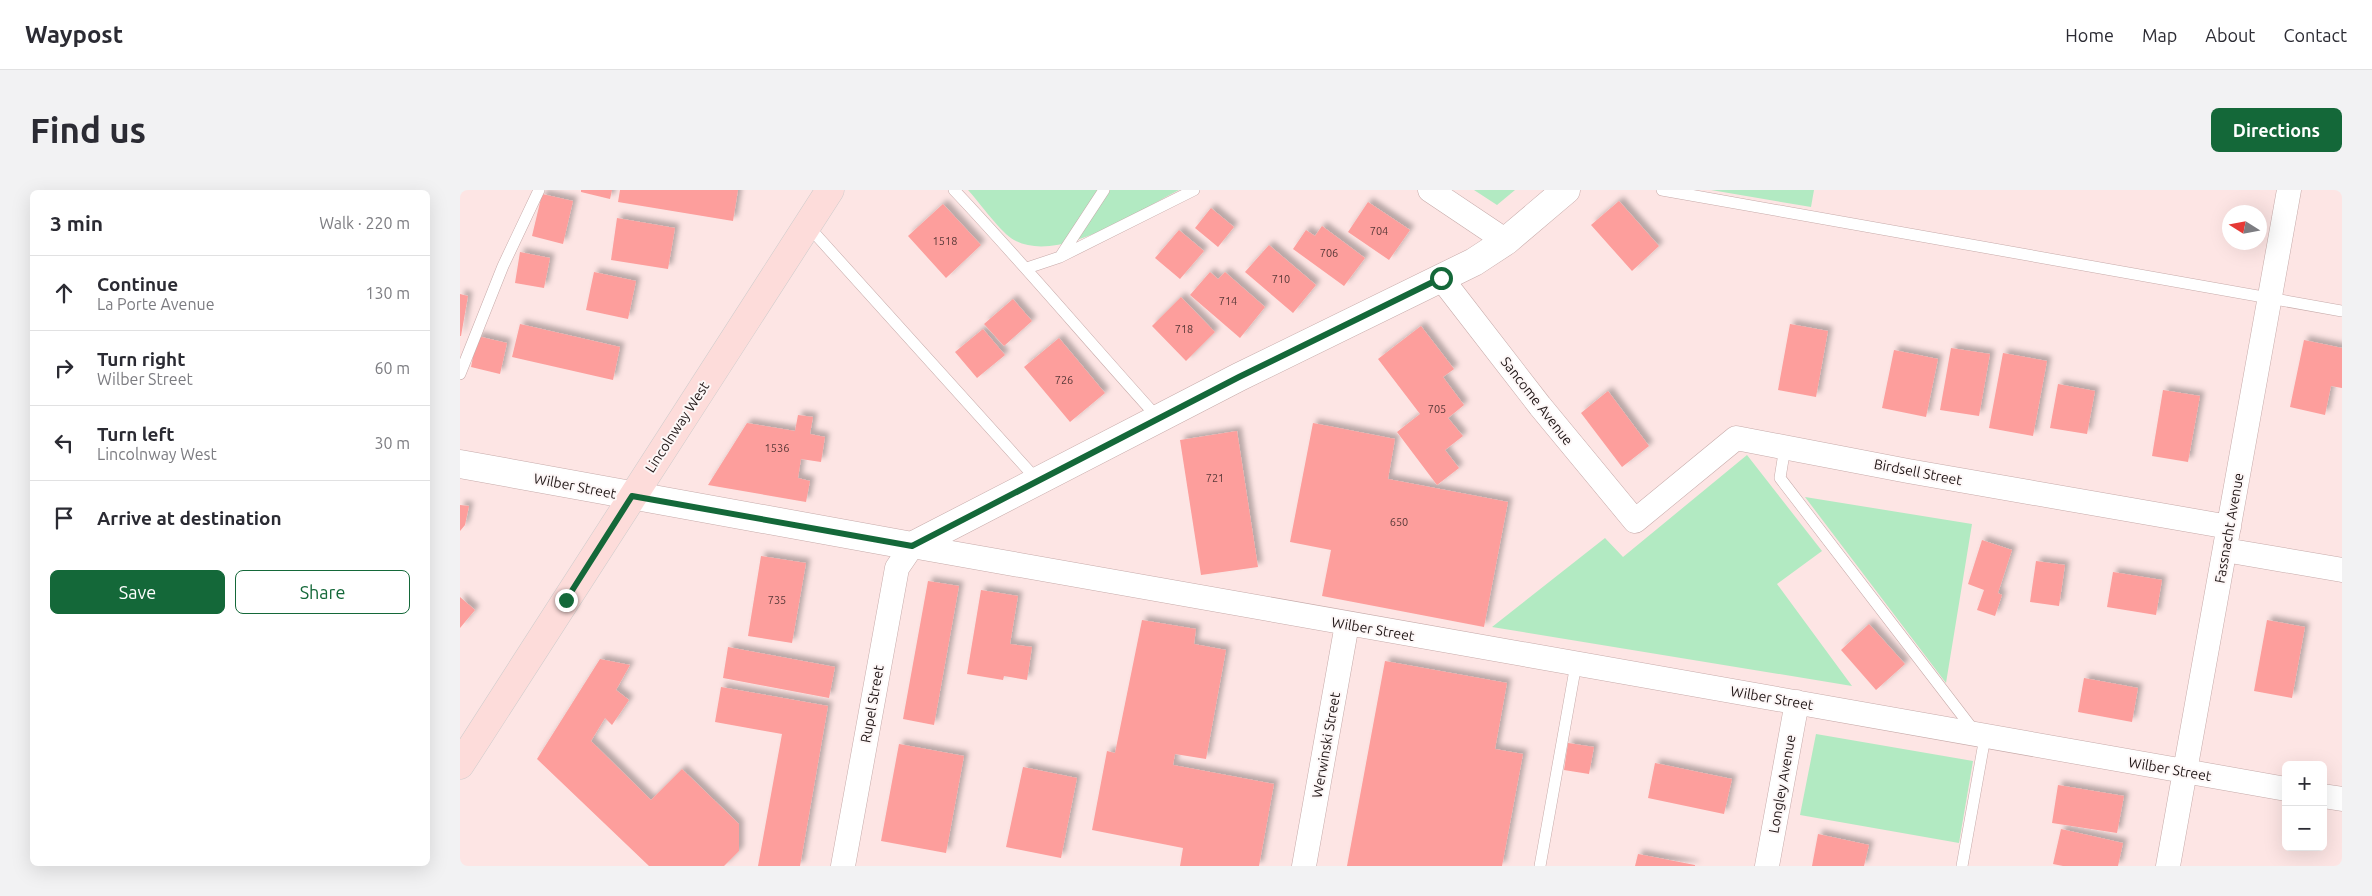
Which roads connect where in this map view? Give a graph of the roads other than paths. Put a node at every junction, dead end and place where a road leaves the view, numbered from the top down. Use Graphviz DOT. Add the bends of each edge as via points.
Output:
graph roads {
  1 [pos="539,190"];
  2 [pos="830,190"];
  3 [pos="954,190"];
  4 [pos="1104,190"];
  5 [pos="1194,190"];
  6 [pos="1430,190"];
  7 [pos="1566,190"];
  8 [pos="1662,190"];
  9 [pos="2289,190"];
  10 [pos="807,225"];
  11 [pos="1506,240"];
  12 [pos="1060,257"];
  13 [pos="1027,268"];
  14 [pos="1441,278"];
  15 [pos="2271,298"];
  16 [pos="2342,311"];
  17 [pos="460,374"];
  18 [pos="1158,418"];
  19 [pos="1785,447"];
  20 [pos="460,464"];
  21 [pos="1038,481"];
  22 [pos="632,496"];
  23 [pos="1635,522"];
  24 [pos="2227,539"];
  25 [pos="912,546"];
  26 [pos="2342,570"];
  27 [pos="1347,624"];
  28 [pos="1576,664"];
  29 [pos="1796,702"];
  30 [pos="1981,736"];
  31 [pos="460,765"];
  32 [pos="2186,772"];
  33 [pos="2282,788"];
  34 [pos="2327,797"];
  35 [pos="2342,799"];
  36 [pos="843,866"];
  37 [pos="1304,866"];
  38 [pos="1540,866"];
  39 [pos="1767,866"];
  40 [pos="1962,866"];
  41 [pos="2168,866"];
  1 -- 17 [label="lane" via="503,266"];
  2 -- 10 [label="main road, Lincolnway West"];
  3 -- 13 [label="lane"];
  4 -- 12 [label="lane"];
  5 -- 12 [label="lane"];
  6 -- 11 [label="street"];
  7 -- 11 [label="street"];
  8 -- 15 [label="lane"];
  9 -- 15 [label="street, Fassnacht Avenue"];
  10 -- 21 [label="lane"];
  10 -- 22 [label="main road, Lincolnway West"];
  11 -- 14 [label="street" via="1474,262"];
  12 -- 13 [label="lane"];
  13 -- 18 [label="lane"];
  14 -- 18 [label="street"];
  14 -- 23 [label="street, Sancome Avenue"];
  15 -- 16 [label="lane"];
  15 -- 24 [label="street, Fassnacht Avenue"];
  18 -- 21 [label="street"];
  19 -- 23 [label="street, Birdsell Street" via="1736,438"];
  19 -- 24 [label="street, Birdsell Street"];
  19 -- 30 [label="lane" via="1780,478"];
  20 -- 22 [label="street, Wilber Street"];
  21 -- 25 [label="street"];
  22 -- 25 [label="street, Wilber Street"];
  22 -- 31 [label="main road, Lincolnway West"];
  24 -- 26 [label="street, Birdsell Street"];
  24 -- 32 [label="street, Fassnacht Avenue"];
  25 -- 27 [label="street, Wilber Street"];
  25 -- 36 [label="street, Rupel Street" via="897,568"];
  27 -- 28 [label="street, Wilber Street"];
  27 -- 37 [label="street, Werwinski Street"];
  28 -- 29 [label="street, Wilber Street"];
  28 -- 38 [label="lane"];
  29 -- 30 [label="street, Wilber Street"];
  29 -- 39 [label="street, Longley Avenue"];
  30 -- 32 [label="street, Wilber Street"];
  30 -- 40 [label="lane"];
  32 -- 33 [label="street, Wilber Street"];
  32 -- 41 [label="street, Fassnacht Avenue"];
  34 -- 35 [label="street"];
}
